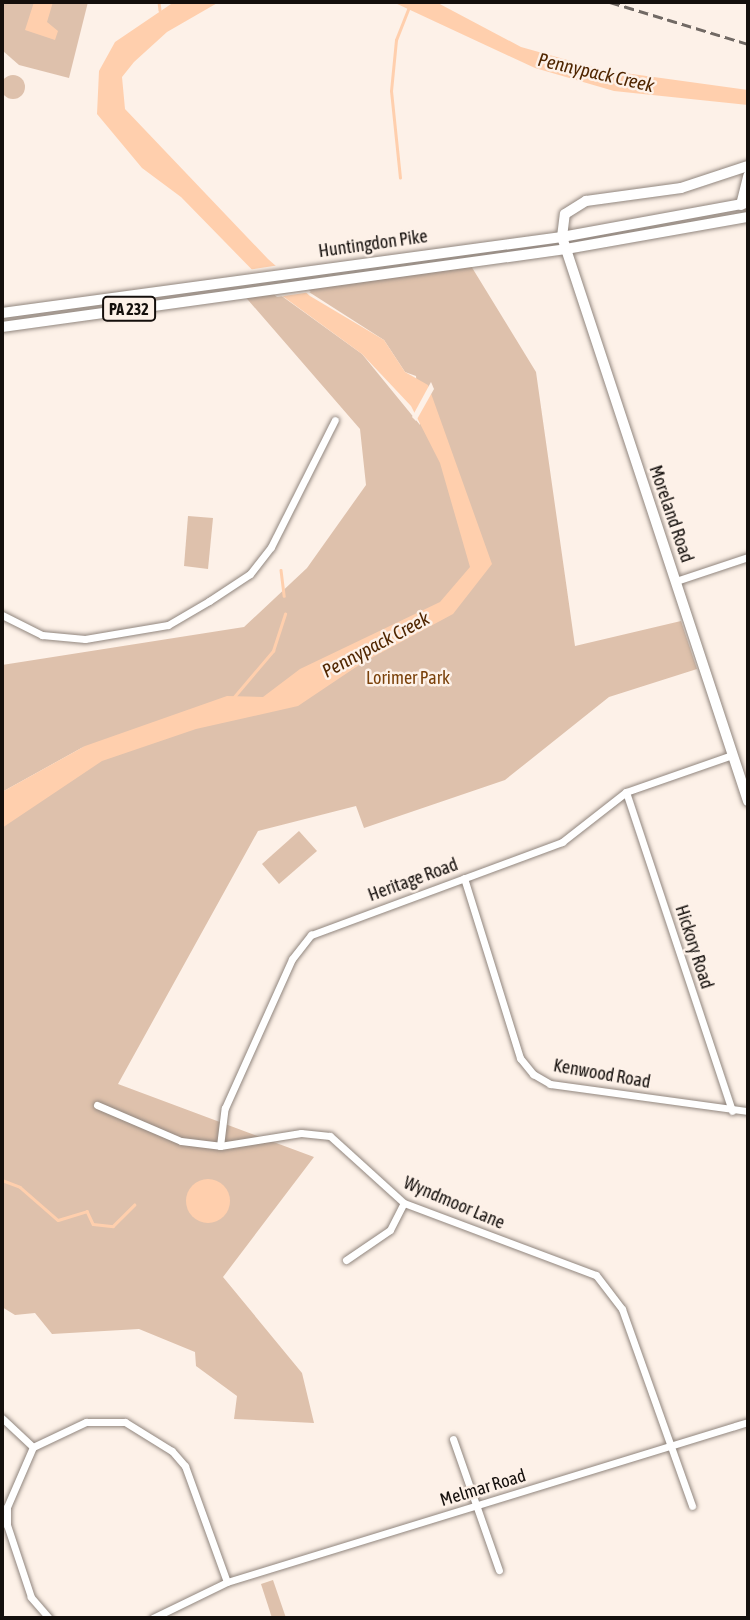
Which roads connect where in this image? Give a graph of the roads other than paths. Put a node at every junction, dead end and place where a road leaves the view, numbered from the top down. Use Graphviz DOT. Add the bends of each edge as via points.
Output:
graph roads {
  1 [pos="748,166"];
  2 [pos="748,176"];
  3 [pos="747,210"];
  4 [pos="562,237"];
  5 [pos="566,249"];
  6 [pos="2,313"];
  7 [pos="2,327"];
  8 [pos="335,420"];
  9 [pos="748,557"];
  10 [pos="676,581"];
  11 [pos="2,615"];
  12 [pos="732,755"];
  13 [pos="626,793"];
  14 [pos="748,801"];
  15 [pos="464,878"];
  16 [pos="97,1105"];
  17 [pos="732,1111"];
  18 [pos="748,1111"];
  19 [pos="220,1146"];
  20 [pos="404,1203"];
  21 [pos="346,1260"];
  22 [pos="2,1418"];
  23 [pos="748,1423"];
  24 [pos="453,1439"];
  25 [pos="33,1447"];
  26 [pos="672,1447"];
  27 [pos="475,1506"];
  28 [pos="692,1506"];
  29 [pos="499,1570"];
  30 [pos="227,1582"];
  31 [pos="49,1618"];
  32 [pos="153,1618"];
  1 -- 4 [label="main road" via="681,188 586,201 565,214"];
  2 -- 3 [label="main road"];
  3 -- 4 [label="main road, Huntingdon Pike / PA 232"];
  3 -- 5 [label="main road, Huntingdon Pike / PA 232"];
  4 -- 5 [label="main road, Moreland Road"];
  4 -- 6 [label="main road, Huntingdon Pike / PA 232"];
  5 -- 7 [label="main road, Huntingdon Pike / PA 232"];
  5 -- 10 [label="main road, Moreland Road"];
  8 -- 11 [label="street" via="271,547 250,574 199,607 168,625 85,639 42,635"];
  9 -- 10 [label="street"];
  10 -- 12 [label="main road, Moreland Road"];
  12 -- 13 [label="street, Heritage Road"];
  12 -- 14 [label="main road, Moreland Road"];
  13 -- 15 [label="street, Heritage Road" via="562,842"];
  13 -- 17 [label="street, Hickory Road"];
  15 -- 17 [label="street, Kenwood Road" via="520,1058 533,1074 550,1084"];
  15 -- 19 [label="street, Heritage Road" via="322,929 300,946 225,1108"];
  16 -- 19 [label="street, Wyndmoor Lane" via="181,1141"];
  17 -- 18 [label="street, Kenwood Road"];
  19 -- 20 [label="street, Wyndmoor Lane" via="301,1133 330,1136"];
  20 -- 21 [label="street" via="390,1230"];
  20 -- 26 [label="street, Wyndmoor Lane" via="596,1275 622,1309"];
  22 -- 25 [label="street"];
  23 -- 26 [label="street, Melmar Road"];
  24 -- 27 [label="street"];
  25 -- 30 [label="street" via="86,1422 125,1422 158,1437 185,1466"];
  25 -- 31 [label="street" via="11,1492 7,1525 31,1597"];
  26 -- 27 [label="street, Melmar Road"];
  26 -- 28 [label="street, Wyndmoor Lane"];
  27 -- 29 [label="street"];
  27 -- 30 [label="street, Melmar Road"];
  30 -- 32 [label="street, Melmar Road"];
}
